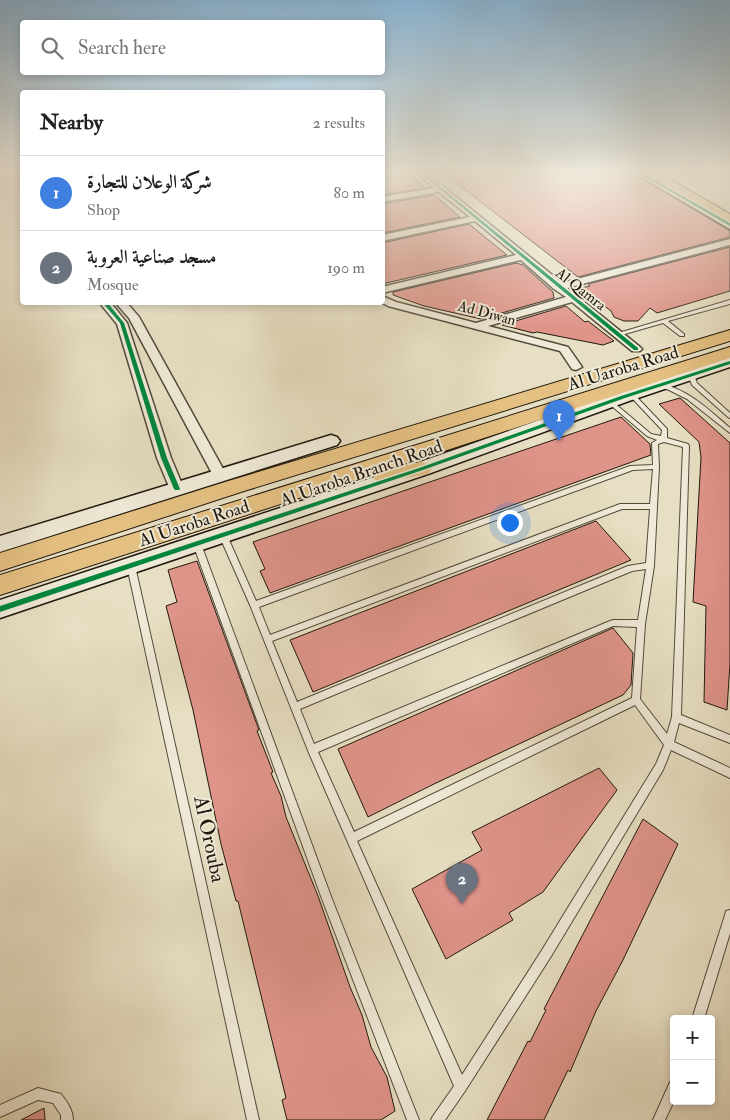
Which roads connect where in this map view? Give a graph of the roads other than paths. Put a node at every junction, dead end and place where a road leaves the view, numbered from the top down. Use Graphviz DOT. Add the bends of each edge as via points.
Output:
graph roads {
  1 [pos="451,223"];
  2 [pos="482,223"];
  3 [pos="385,237"];
  4 [pos="730,242"];
  5 [pos="521,257"];
  6 [pos="558,287"];
  7 [pos="385,289"];
  8 [pos="573,298"];
  9 [pos="385,300"];
  10 [pos="730,302"];
  11 [pos="107,305"];
  12 [pos="123,305"];
  13 [pos="730,321"];
  14 [pos="665,322"];
  15 [pos="477,325"];
  16 [pos="618,334"];
  17 [pos="682,335"];
  18 [pos="730,335"];
  19 [pos="636,349"];
  20 [pos="730,352"];
  21 [pos="730,362"];
  22 [pos="576,368"];
  23 [pos="691,375"];
  24 [pos="660,385"];
  25 [pos="631,394"];
  26 [pos="610,402"];
  27 [pos="730,416"];
  28 [pos="730,431"];
  29 [pos="664,438"];
  30 [pos="346,455"];
  31 [pos="656,467"];
  32 [pos="421,469"];
  33 [pos="226,482"];
  34 [pos="177,489"];
  35 [pos="654,507"];
  36 [pos="240,508"];
  37 [pos="223,535"];
  38 [pos="0,544"];
  39 [pos="197,544"];
  40 [pos="131,566"];
  41 [pos="650,566"];
  42 [pos="1,579"];
  43 [pos="254,605"];
  44 [pos="0,609"];
  45 [pos="641,624"];
  46 [pos="268,639"];
  47 [pos="636,700"];
  48 [pos="295,707"];
  49 [pos="676,717"];
  50 [pos="730,739"];
  51 [pos="669,744"];
  52 [pos="312,750"];
  53 [pos="730,773"];
  54 [pos="351,839"];
  55 [pos="730,915"];
  56 [pos="699,1015"];
  57 [pos="462,1087"];
  58 [pos="670,1096"];
  59 [pos="0,1112"];
  60 [pos="67,1120"];
  61 [pos="253,1120"];
  62 [pos="413,1120"];
  63 [pos="437,1120"];
  64 [pos="660,1120"];
  1 -- 3 [label="street"];
  2 -- 5 [label="street, Al Qamra"];
  4 -- 6 [label="street"];
  5 -- 6 [label="street, Al Qamra"];
  5 -- 7 [label="street"];
  6 -- 8 [label="street, Al Qamra"];
  8 -- 15 [label="street"];
  8 -- 16 [label="street, Al Qamra"];
  9 -- 15 [label="street, Ad Diwan"];
  10 -- 14 [label="lane"];
  11 -- 34 [label="street" via="122,323 164,458"];
  12 -- 33 [label="street" via="134,317"];
  13 -- 17 [label="main road, Al Uaroba Branch Road"];
  14 -- 16 [label="lane"];
  14 -- 17 [label="lane"];
  15 -- 22 [label="street, Ad Diwan" via="564,349"];
  16 -- 19 [label="street, Al Qamra"];
  17 -- 19 [label="main road, Al Uaroba Branch Road"];
  18 -- 30 [label="main road, Al Uaroba Road"];
  19 -- 22 [label="main road, Al Uaroba Branch Road"];
  20 -- 30 [label="main road, Al Uaroba Road"];
  21 -- 23 [label="street, Al Uaroba Branch Road"];
  22 -- 30 [label="main road, Al Uaroba Branch Road"];
  23 -- 24 [label="street, Al Uaroba Branch Road"];
  23 -- 27 [label="lane" via="694,384"];
  24 -- 25 [label="street, Al Uaroba Branch Road"];
  24 -- 28 [label="lane" via="685,393"];
  25 -- 26 [label="street, Al Uaroba Branch Road"];
  25 -- 29 [label="lane" via="665,430"];
  26 -- 29 [label="lane" via="649,435"];
  26 -- 32 [label="street, Al Uaroba Branch Road"];
  29 -- 31 [label="lane" via="655,443"];
  29 -- 49 [label="lane" via="686,446"];
  30 -- 33 [label="main road, Al Uaroba Road"];
  30 -- 36 [label="main road, Al Uaroba Road"];
  31 -- 35 [label="lane"];
  31 -- 43 [label="lane" via="632,468"];
  32 -- 36 [label="main road"];
  32 -- 37 [label="street, Al Uaroba Branch Road"];
  33 -- 34 [label="street"];
  33 -- 42 [label="main road, Al Uaroba Road"];
  34 -- 38 [label="street"];
  35 -- 41 [label="lane"];
  35 -- 46 [label="lane" via="622,506"];
  36 -- 42 [label="main road, Al Uaroba Road"];
  37 -- 39 [label="street, Al Uaroba Branch Road"];
  37 -- 43 [label="lane"];
  39 -- 40 [label="street, Al Uaroba Branch Road"];
  39 -- 62 [label="lane" via="323,889"];
  40 -- 44 [label="street, Al Uaroba Branch Road"];
  40 -- 61 [label="lane, Al Orouba"];
  41 -- 45 [label="lane"];
  41 -- 48 [label="lane" via="631,568"];
  43 -- 46 [label="lane"];
  45 -- 47 [label="lane"];
  45 -- 52 [label="lane" via="613,623"];
  46 -- 48 [label="lane"];
  47 -- 51 [label="lane"];
  47 -- 54 [label="lane"];
  48 -- 52 [label="lane"];
  49 -- 50 [label="lane"];
  49 -- 51 [label="lane"];
  51 -- 53 [label="lane"];
  51 -- 57 [label="lane" via="655,776"];
  52 -- 54 [label="lane"];
  54 -- 57 [label="lane"];
  55 -- 56 [label="lane"];
  57 -- 63 [label="lane"];
  58 -- 64 [label="lane"];
  59 -- 60 [label="lane" via="38,1094 57,1098"];
}
